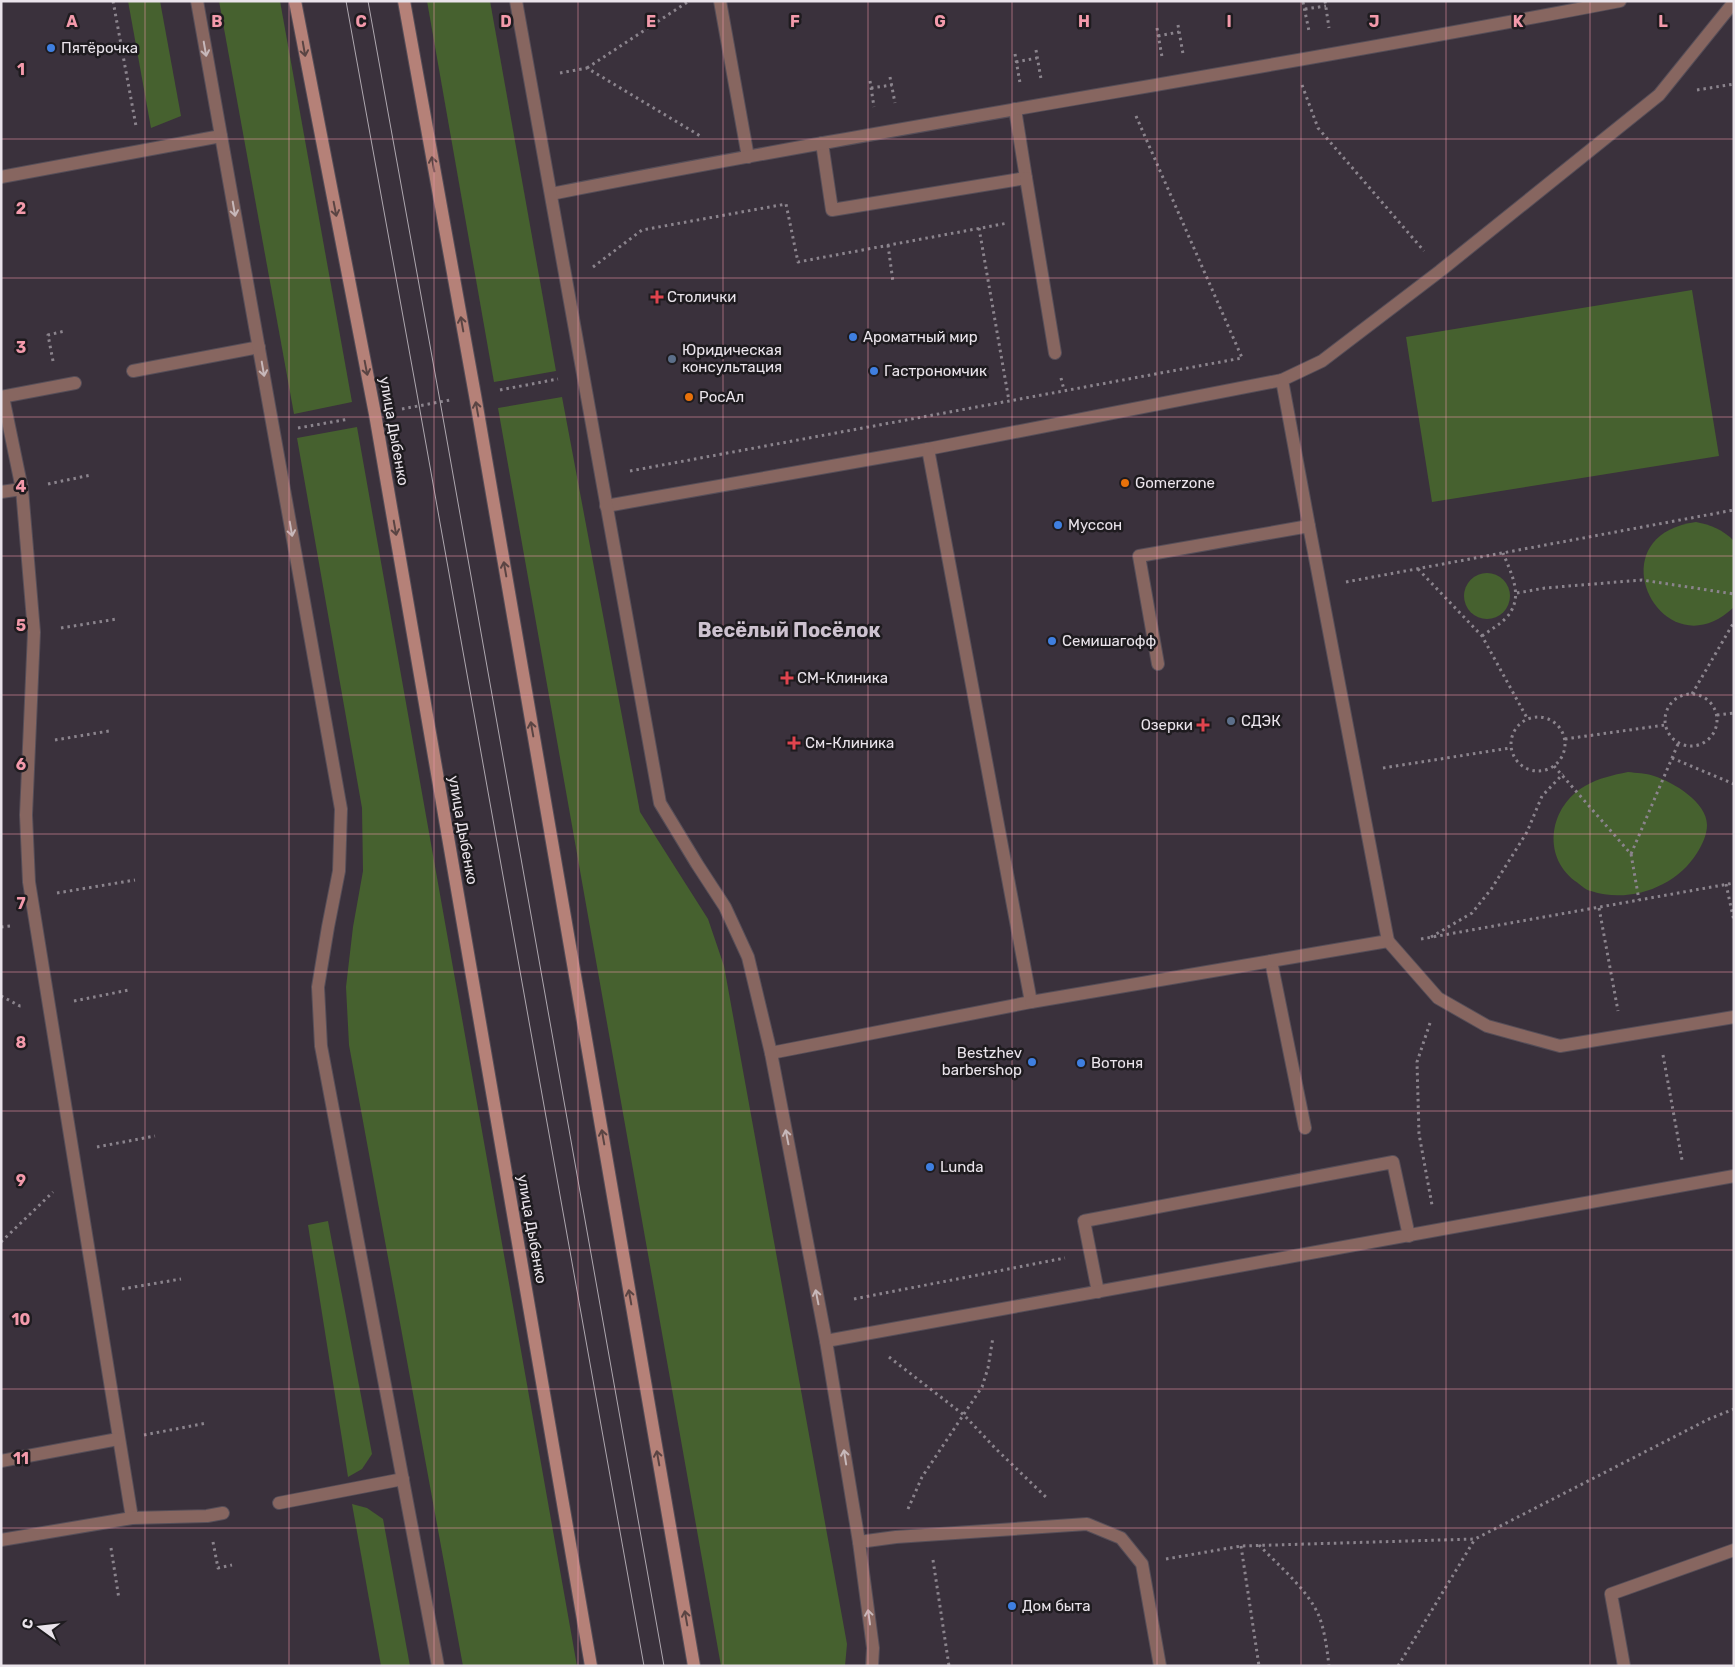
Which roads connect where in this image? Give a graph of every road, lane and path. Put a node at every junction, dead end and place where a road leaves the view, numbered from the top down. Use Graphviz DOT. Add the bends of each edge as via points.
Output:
graph roads {
  1 [pos="113,1"];
  2 [pos="197,1"];
  3 [pos="295,1"];
  4 [pos="404,1"];
  5 [pos="516,1"];
  6 [pos="689,1"];
  7 [pos="720,1"];
  8 [pos="1620,1"];
  9 [pos="1734,2"];
  10 [pos="1326,6"];
  11 [pos="1305,9"];
  12 [pos="1179,32"];
  13 [pos="1158,36"];
  14 [pos="1037,58"];
  15 [pos="1293,61"];
  16 [pos="1016,62"];
  17 [pos="588,68"];
  18 [pos="560,74"];
  19 [pos="892,84"];
  20 [pos="871,88"];
  21 [pos="1125,90"];
  22 [pos="1015,109"];
  23 [pos="221,136"];
  24 [pos="703,138"];
  25 [pos="822,143"];
  26 [pos="140,152"];
  27 [pos="748,157"];
  28 [pos="1,177"];
  29 [pos="1026,178"];
  30 [pos="550,194"];
  31 [pos="1034,219"];
  32 [pos="978,228"];
  33 [pos="888,245"];
  34 [pos="594,267"];
  35 [pos="1440,271"];
  36 [pos="893,282"];
  37 [pos="65,331"];
  38 [pos="259,347"];
  39 [pos="1055,353"];
  40 [pos="1242,358"];
  41 [pos="133,370"];
  42 [pos="582,375"];
  43 [pos="1282,380"];
  44 [pos="75,383"];
  45 [pos="1257,385"];
  46 [pos="58,386"];
  47 [pos="475,395"];
  48 [pos="2,397"];
  49 [pos="1009,401"];
  50 [pos="375,414"];
  51 [pos="274,433"];
  52 [pos="928,449"];
  53 [pos="630,472"];
  54 [pos="91,475"];
  55 [pos="22,489"];
  56 [pos="1,492"];
  57 [pos="606,506"];
  58 [pos="1734,510"];
  59 [pos="1309,526"];
  60 [pos="1503,553"];
  61 [pos="1418,569"];
  62 [pos="1321,587"];
  63 [pos="1517,593"];
  64 [pos="1734,594"];
  65 [pos="117,619"];
  66 [pos="1734,622"];
  67 [pos="34,632"];
  68 [pos="1482,636"];
  69 [pos="1158,664"];
  70 [pos="1692,694"];
  71 [pos="1734,713"];
  72 [pos="1717,715"];
  73 [pos="1527,718"];
  74 [pos="1665,725"];
  75 [pos="108,731"];
  76 [pos="1565,739"];
  77 [pos="1678,744"];
  78 [pos="29,745"];
  79 [pos="1510,748"];
  80 [pos="1672,758"];
  81 [pos="1554,766"];
  82 [pos="1356,772"];
  83 [pos="1563,774"];
  84 [pos="1734,784"];
  85 [pos="1631,854"];
  86 [pos="135,880"];
  87 [pos="1734,883"];
  88 [pos="1726,884"];
  89 [pos="32,897"];
  90 [pos="1639,900"];
  91 [pos="1599,908"];
  92 [pos="1734,921"];
  93 [pos="1428,939"];
  94 [pos="1388,941"];
  95 [pos="1271,961"];
  96 [pos="129,990"];
  97 [pos="1438,998"];
  98 [pos="1031,1002"];
  99 [pos="49,1005"];
  100 [pos="1734,1017"];
  101 [pos="1659,1030"];
  102 [pos="1623,1036"];
  103 [pos="771,1053"];
  104 [pos="1305,1128"];
  105 [pos="156,1136"];
  106 [pos="72,1152"];
  107 [pos="1734,1176"];
  108 [pos="1686,1185"];
  109 [pos="34,1210"];
  110 [pos="1437,1231"];
  111 [pos="1409,1236"];
  112 [pos="1,1242"];
  113 [pos="1090,1253"];
  114 [pos="181,1279"];
  115 [pos="1098,1292"];
  116 [pos="95,1294"];
  117 [pos="854,1299"];
  118 [pos="1005,1309"];
  119 [pos="861,1336"];
  120 [pos="826,1342"];
  121 [pos="1734,1409"];
  122 [pos="964,1414"];
  123 [pos="207,1424"];
  124 [pos="118,1440"];
  125 [pos="1,1460"];
  126 [pos="403,1479"];
  127 [pos="279,1503"];
  128 [pos="223,1513"];
  129 [pos="208,1516"];
  130 [pos="132,1518"];
  131 [pos="107,1523"];
  132 [pos="1076,1525"];
  133 [pos="929,1535"];
  134 [pos="896,1537"];
  135 [pos="1475,1539"];
  136 [pos="1,1540"];
  137 [pos="859,1542"];
  138 [pos="1259,1545"];
  139 [pos="1241,1546"];
  140 [pos="1734,1550"];
  141 [pos="1142,1564"];
  142 [pos="232,1565"];
  143 [pos="119,1599"];
  144 [pos="438,1666"];
  145 [pos="591,1666"];
  146 [pos="694,1666"];
  147 [pos="872,1666"];
  148 [pos="948,1666"];
  149 [pos="1160,1666"];
  150 [pos="1259,1666"];
  151 [pos="1329,1666"];
  152 [pos="1398,1666"];
  153 [pos="1624,1666"];
  1 -- 26 [label="path"];
  2 -- 23 [label="street, one-way"];
  3 -- 50 [label="main road, улица Дыбенко, one-way"];
  47 -- 4 [label="main road, one-way"];
  5 -- 30 [label="street"];
  6 -- 17 [label="path"];
  7 -- 27 [label="street"];
  8 -- 15 [label="street"];
  9 -- 35 [label="street" via="1659,95"];
  10 -- 11 [label="path"];
  12 -- 13 [label="path"];
  14 -- 16 [label="path"];
  15 -- 21 [label="street"];
  15 -- 35 [label="path" via="1318,128"];
  17 -- 18 [label="path"];
  17 -- 24 [label="path"];
  19 -- 20 [label="path"];
  21 -- 22 [label="street"];
  21 -- 40 [label="path"];
  22 -- 25 [label="street"];
  22 -- 29 [label="street"];
  23 -- 26 [label="street"];
  23 -- 38 [label="street, one-way"];
  25 -- 27 [label="street"];
  25 -- 29 [label="street" via="832,210"];
  26 -- 28 [label="street"];
  27 -- 30 [label="street"];
  29 -- 31 [label="street"];
  30 -- 42 [label="street"];
  31 -- 32 [label="path"];
  31 -- 39 [label="street"];
  32 -- 33 [label="path"];
  32 -- 49 [label="path"];
  33 -- 34 [label="path" via="798,262 786,204 642,230"];
  33 -- 36 [label="path"];
  35 -- 43 [label="street" via="1322,361"];
  37 -- 46 [label="path" via="48,335"];
  38 -- 41 [label="street"];
  38 -- 51 [label="street, one-way"];
  40 -- 45 [label="path"];
  40 -- 49 [label="path"];
  42 -- 47 [label="path"];
  42 -- 57 [label="street"];
  43 -- 45 [label="street"];
  43 -- 59 [label="street"];
  44 -- 46 [label="street"];
  45 -- 52 [label="street"];
  46 -- 48 [label="street"];
  47 -- 50 [label="path"];
  146 -- 47 [label="main road, one-way"];
  48 -- 55 [label="street"];
  49 -- 53 [label="path"];
  50 -- 51 [label="path"];
  50 -- 145 [label="main road, улица Дыбенко, one-way"];
  51 -- 126 [label="street, one-way" via="341,809 339,871 318,986 321,1046"];
  52 -- 57 [label="street"];
  52 -- 98 [label="street"];
  54 -- 55 [label="path"];
  55 -- 56 [label="street"];
  55 -- 67 [label="street"];
  57 -- 103 [label="street" via="660,803 725,907 748,957"];
  58 -- 60 [label="path"];
  59 -- 62 [label="street"];
  59 -- 69 [label="street" via="1139,556"];
  60 -- 61 [label="path"];
  60 -- 63 [label="path"];
  61 -- 62 [label="path"];
  61 -- 68 [label="path"];
  62 -- 82 [label="street"];
  63 -- 64 [label="path" via="1642,580"];
  63 -- 68 [label="path" via="1506,619"];
  65 -- 67 [label="path"];
  66 -- 70 [label="path"];
  67 -- 78 [label="street"];
  68 -- 73 [label="path"];
  70 -- 72 [label="path" via="1703,697"];
  70 -- 74 [label="path" via="1671,703 1665,713"];
  71 -- 72 [label="path"];
  72 -- 77 [label="path" via="1711,738 1690,747"];
  73 -- 76 [label="path" via="1546,717 1556,722"];
  73 -- 79 [label="path" via="1517,725 1511,736"];
  74 -- 76 [label="path"];
  74 -- 77 [label="path" via="1669,736"];
  75 -- 78 [label="path"];
  76 -- 81 [label="path" via="1561,758"];
  77 -- 80 [label="path"];
  78 -- 89 [label="street" via="26,815"];
  79 -- 81 [label="path" via="1514,758 1533,771"];
  79 -- 82 [label="path"];
  80 -- 84 [label="path"];
  80 -- 85 [label="path"];
  81 -- 83 [label="path"];
  82 -- 94 [label="street"];
  83 -- 85 [label="path"];
  83 -- 93 [label="path" via="1542,796 1527,832 1492,888 1472,912"];
  85 -- 90 [label="path"];
  86 -- 89 [label="path"];
  87 -- 88 [label="path"];
  88 -- 90 [label="path"];
  88 -- 92 [label="path"];
  89 -- 99 [label="street"];
  90 -- 91 [label="path"];
  91 -- 93 [label="path"];
  91 -- 102 [label="path"];
  93 -- 94 [label="path"];
  94 -- 95 [label="street"];
  94 -- 97 [label="street"];
  95 -- 98 [label="street"];
  95 -- 104 [label="street"];
  96 -- 99 [label="path"];
  97 -- 102 [label="street" via="1486,1026 1560,1046"];
  97 -- 110 [label="path" via="1417,1062 1419,1134"];
  98 -- 103 [label="street"];
  99 -- 106 [label="street"];
  100 -- 101 [label="street"];
  101 -- 102 [label="street"];
  101 -- 108 [label="path"];
  120 -- 103 [label="street, one-way"];
  105 -- 106 [label="path"];
  106 -- 116 [label="street"];
  107 -- 108 [label="street"];
  108 -- 110 [label="street"];
  109 -- 112 [label="path"];
  110 -- 111 [label="street"];
  111 -- 113 [label="street" via="1393,1162 1084,1221"];
  111 -- 115 [label="street"];
  113 -- 115 [label="street"];
  113 -- 117 [label="path"];
  114 -- 116 [label="path"];
  115 -- 118 [label="street"];
  116 -- 124 [label="street"];
  118 -- 119 [label="street"];
  118 -- 122 [label="path" via="992,1338 982,1387"];
  119 -- 120 [label="street"];
  119 -- 122 [label="path"];
  137 -- 120 [label="street, one-way"];
  121 -- 135 [label="path"];
  122 -- 132 [label="path"];
  122 -- 134 [label="path" via="922,1477"];
  123 -- 124 [label="path"];
  124 -- 125 [label="street"];
  124 -- 130 [label="street"];
  126 -- 127 [label="street"];
  126 -- 144 [label="street"];
  128 -- 129 [label="street"];
  129 -- 130 [label="street"];
  129 -- 142 [label="path" via="218,1568"];
  130 -- 131 [label="street"];
  131 -- 136 [label="street"];
  131 -- 143 [label="path"];
  132 -- 133 [label="street"];
  132 -- 141 [label="street" via="1087,1524 1121,1538"];
  133 -- 134 [label="street"];
  133 -- 148 [label="path"];
  134 -- 137 [label="street"];
  135 -- 138 [label="path"];
  135 -- 152 [label="path"];
  147 -- 137 [label="street, one-way" via="874,1648"];
  138 -- 139 [label="path"];
  138 -- 151 [label="path" via="1307,1596 1318,1615"];
  139 -- 141 [label="path"];
  139 -- 150 [label="path"];
  140 -- 153 [label="street" via="1611,1594"];
  141 -- 149 [label="street"];
}
